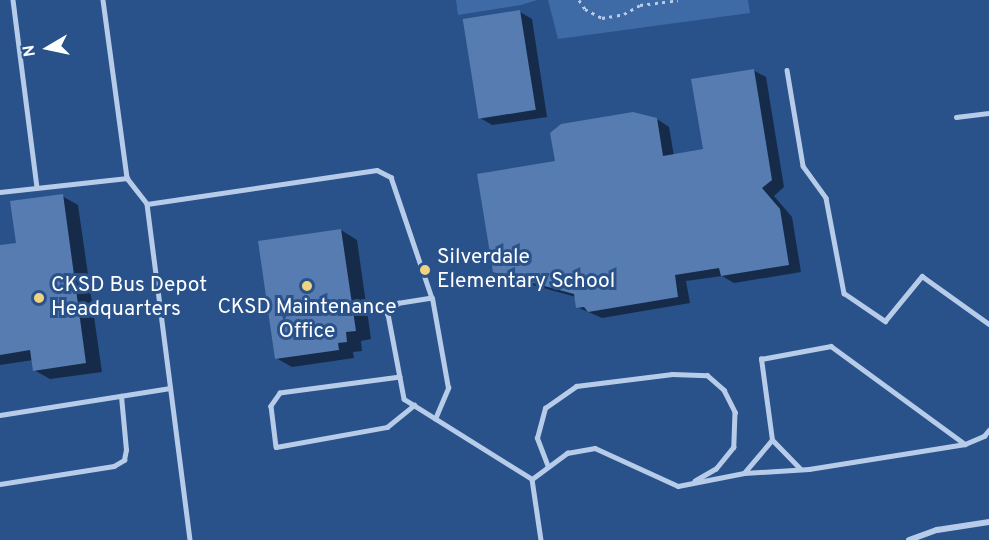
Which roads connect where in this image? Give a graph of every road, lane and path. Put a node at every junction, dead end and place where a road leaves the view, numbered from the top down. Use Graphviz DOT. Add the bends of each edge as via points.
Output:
graph roads {
  1 [pos="13,0"];
  2 [pos="103,0"];
  3 [pos="579,0"];
  4 [pos="678,0"];
  5 [pos="787,70"];
  6 [pos="989,113"];
  7 [pos="956,117"];
  8 [pos="127,178"];
  9 [pos="37,188"];
  10 [pos="0,192"];
  11 [pos="147,204"];
  12 [pos="432,298"];
  13 [pos="989,324"];
  14 [pos="400,377"];
  15 [pos="170,388"];
  16 [pos="121,396"];
  17 [pos="414,405"];
  18 [pos="0,415"];
  19 [pos="435,419"];
  20 [pos="989,430"];
  21 [pos="772,440"];
  22 [pos="965,444"];
  23 [pos="548,467"];
  24 [pos="801,469"];
  25 [pos="744,473"];
  26 [pos="532,479"];
  27 [pos="0,484"];
  28 [pos="689,484"];
  29 [pos="989,522"];
  30 [pos="190,540"];
  31 [pos="541,540"];
  32 [pos="909,540"];
  1 -- 9 [label="lane"];
  2 -- 8 [label="lane"];
  3 -- 4 [label="path" via="585,9 602,18 624,14 640,5"];
  5 -- 13 [label="lane" via="804,166 826,198 844,293 885,321 922,276"];
  6 -- 7 [label="lane"];
  8 -- 9 [label="lane"];
  8 -- 11 [label="lane"];
  9 -- 10 [label="lane"];
  11 -- 12 [label="lane" via="377,170 391,177"];
  11 -- 15 [label="lane"];
  12 -- 14 [label="lane" via="399,303 388,314"];
  12 -- 19 [label="lane" via="448,388"];
  14 -- 17 [label="lane" via="404,399"];
  14 -- 17 [label="lane" via="280,393 271,406 276,447 387,427"];
  15 -- 16 [label="lane"];
  15 -- 30 [label="lane"];
  16 -- 18 [label="lane"];
  16 -- 27 [label="lane" via="124,460 114,466"];
  17 -- 19 [label="lane"];
  19 -- 26 [label="lane"];
  20 -- 22 [label="lane"];
  21 -- 22 [label="lane" via="761,359 831,346"];
  21 -- 24 [label="lane"];
  21 -- 25 [label="lane"];
  22 -- 24 [label="lane"];
  23 -- 26 [label="lane"];
  23 -- 28 [label="lane" via="567,453 595,448 678,486"];
  23 -- 28 [label="lane" via="537,438 546,408 576,386 672,374 707,375 724,390 735,412 734,447 716,469"];
  24 -- 25 [label="lane"];
  25 -- 28 [label="lane"];
  26 -- 31 [label="lane"];
  29 -- 32 [label="street" via="937,530"];
}
